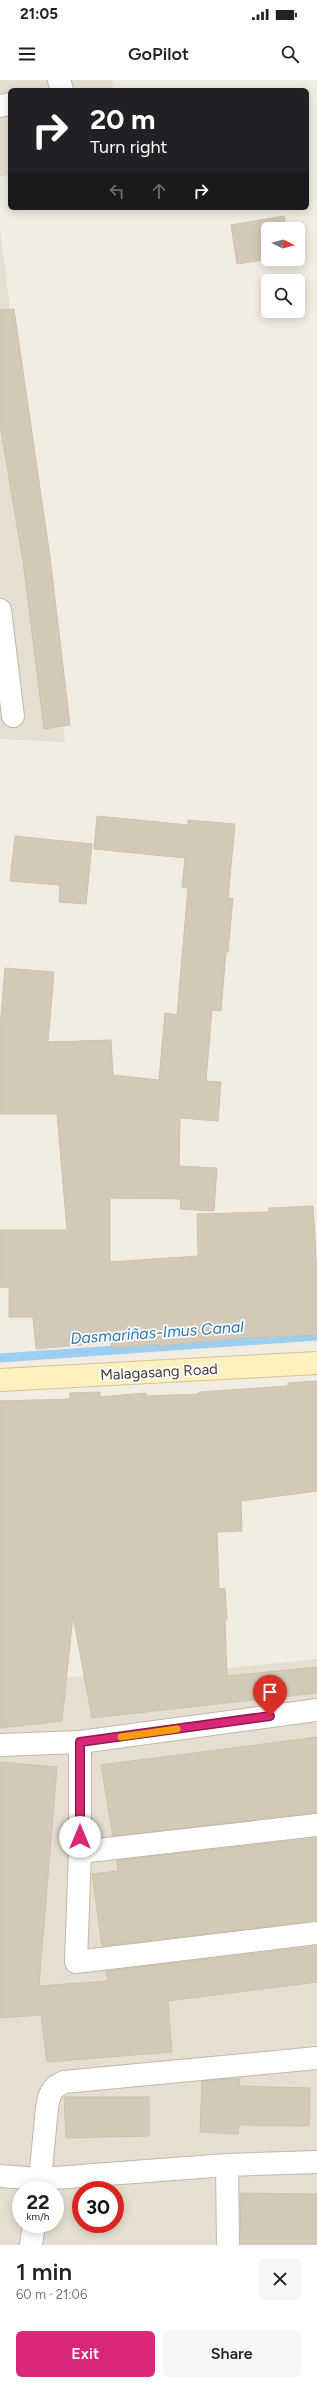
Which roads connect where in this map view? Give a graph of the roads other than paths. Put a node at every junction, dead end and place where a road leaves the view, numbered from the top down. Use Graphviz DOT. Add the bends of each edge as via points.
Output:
graph roads {
  1 [pos="0,610"];
  2 [pos="5,675"];
  3 [pos="13,716"];
  4 [pos="317,1363"];
  5 [pos="0,1380"];
  6 [pos="317,1710"];
  7 [pos="80,1742"];
  8 [pos="0,1745"];
  9 [pos="317,1825"];
  10 [pos="80,1852"];
  11 [pos="317,1933"];
  12 [pos="317,2058"];
  13 [pos="317,2162"];
  14 [pos="227,2165"];
  15 [pos="0,2176"];
  16 [pos="25,2181"];
  17 [pos="40,2181"];
  18 [pos="64,2182"];
  19 [pos="33,2233"];
  20 [pos="31,2245"];
  21 [pos="228,2245"];
  1 -- 2 [label="street"];
  2 -- 3 [label="street"];
  4 -- 5 [label="main road, Malagasang Road"];
  6 -- 7 [label="street"];
  7 -- 8 [label="street"];
  7 -- 10 [label="street"];
  9 -- 10 [label="street"];
  10 -- 11 [label="street" via="76,1962"];
  12 -- 17 [label="street" via="64,2082 55,2086 48,2096"];
  13 -- 14 [label="street"];
  14 -- 18 [label="street"];
  14 -- 21 [label="street"];
  15 -- 16 [label="street"];
  19 -- 20 [label="street"];
}
